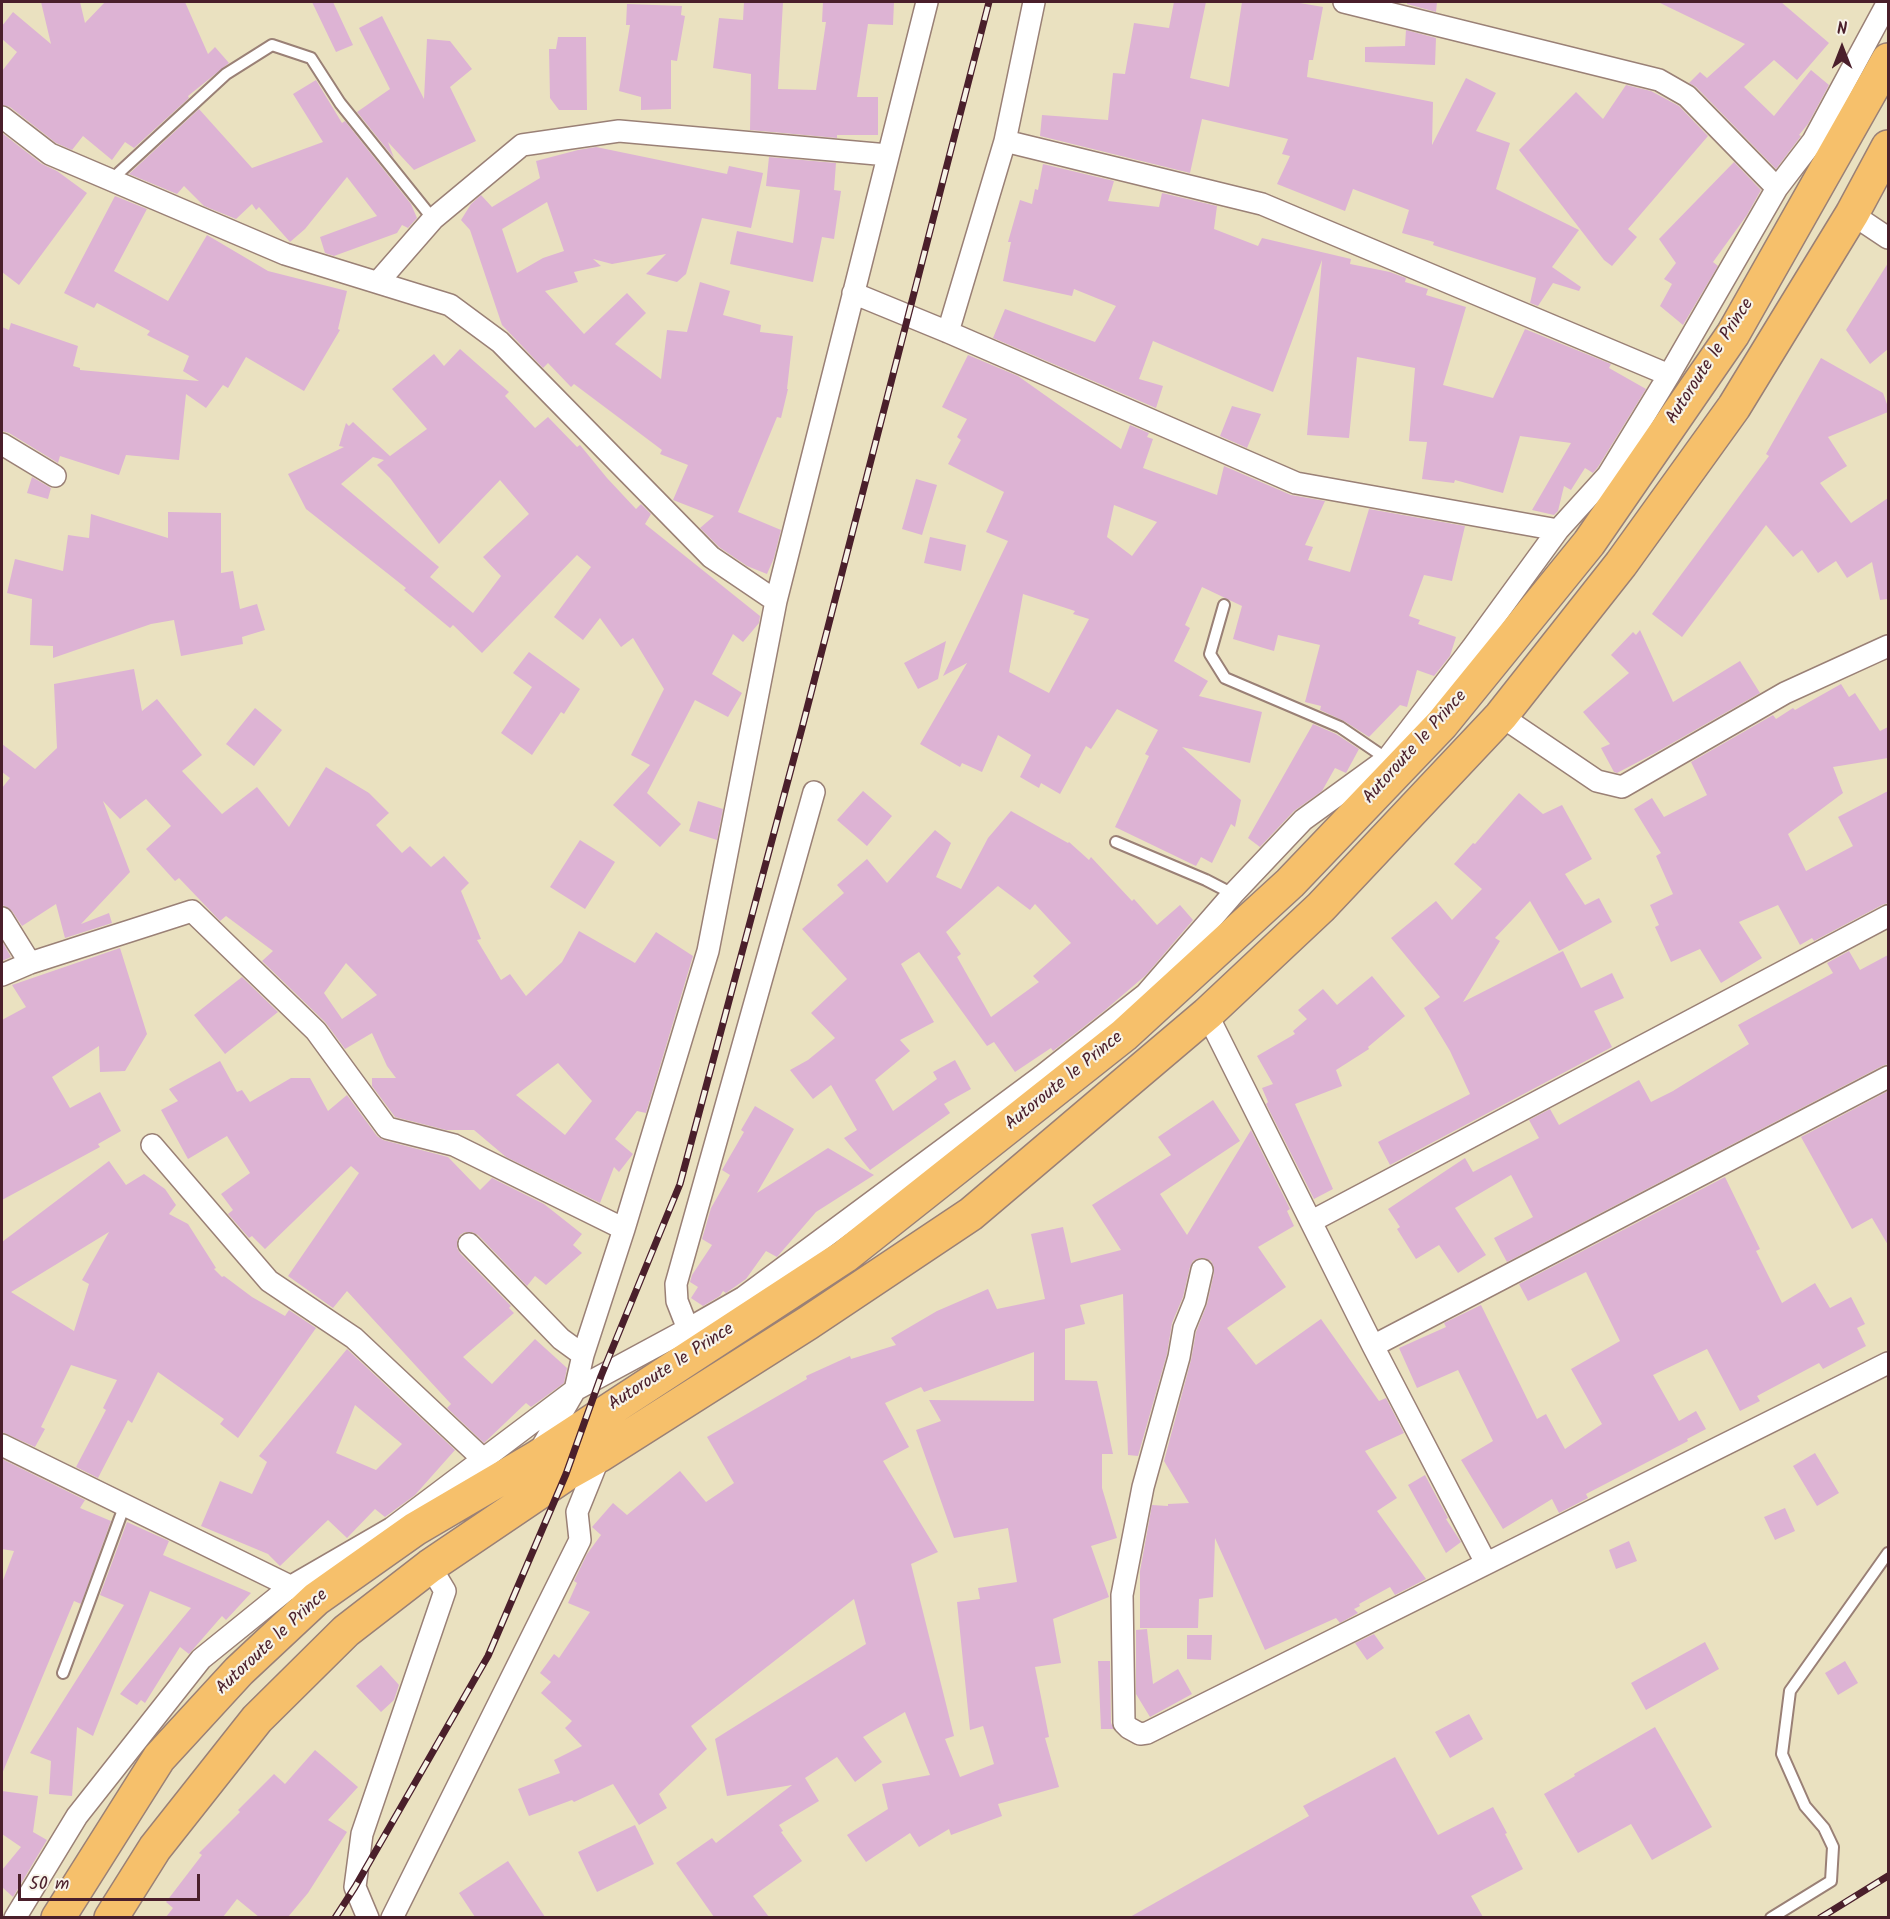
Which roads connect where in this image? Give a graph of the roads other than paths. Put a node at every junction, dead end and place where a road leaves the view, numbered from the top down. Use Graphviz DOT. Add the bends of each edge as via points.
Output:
graph roads {
  1 [pos="927,2"];
  2 [pos="1034,2"];
  3 [pos="1344,2"];
  4 [pos="1888,2"];
  5 [pos="1888,60"];
  6 [pos="2,117"];
  7 [pos="1005,141"];
  8 [pos="1888,147"];
  9 [pos="888,155"];
  10 [pos="111,180"];
  11 [pos="1777,188"];
  12 [pos="1852,214"];
  13 [pos="433,219"];
  14 [pos="1888,238"];
  15 [pos="378,282"];
  16 [pos="853,293"];
  17 [pos="948,332"];
  18 [pos="1669,375"];
  19 [pos="2,444"];
  20 [pos="55,476"];
  21 [pos="1558,530"];
  22 [pos="776,601"];
  23 [pos="1224,605"];
  24 [pos="1888,646"];
  25 [pos="1501,716"];
  26 [pos="1387,759"];
  27 [pos="814,792"];
  28 [pos="1116,842"];
  29 [pos="1233,894"];
  30 [pos="1888,916"];
  31 [pos="2,918"];
  32 [pos="30,963"];
  33 [pos="2,975"];
  34 [pos="1207,1014"];
  35 [pos="1888,1077"];
  36 [pos="152,1145"];
  37 [pos="1312,1221"];
  38 [pos="624,1229"];
  39 [pos="470,1244"];
  40 [pos="1202,1270"];
  41 [pos="688,1329"];
  42 [pos="1373,1346"];
  43 [pos="583,1355"];
  44 [pos="1888,1363"];
  45 [pos="575,1390"];
  46 [pos="2,1445"];
  47 [pos="600,1455"];
  48 [pos="536,1458"];
  49 [pos="483,1459"];
  50 [pos="124,1507"];
  51 [pos="1888,1553"];
  52 [pos="1486,1563"];
  53 [pos="430,1566"];
  54 [pos="303,1593"];
  55 [pos="63,1673"];
  56 [pos="15,1917"];
  57 [pos="58,1917"];
  58 [pos="111,1917"];
  59 [pos="368,1917"];
  60 [pos="392,1917"];
  61 [pos="1771,1917"];
  1 -- 9 [label="street"];
  2 -- 7 [label="street"];
  3 -- 11 [label="street" via="1659,80 1688,96"];
  4 -- 11 [label="street" via="1813,141"];
  5 -- 48 [label="main road, Autoroute le Prince" via="1733,333 1589,543 1442,724 1290,883 1124,1035 845,1256"];
  6 -- 10 [label="street" via="50,154"];
  7 -- 17 [label="street"];
  7 -- 18 [label="street" via="1262,204"];
  8 -- 12 [label="main road, Autoroute le Prince"];
  9 -- 13 [label="street" via="619,131 522,145"];
  9 -- 16 [label="street"];
  10 -- 13 [label="lane" via="226,74 272,45 311,57 340,103"];
  10 -- 15 [label="street" via="285,254"];
  11 -- 18 [label="street"];
  12 -- 14 [label="street"];
  12 -- 25 [label="main road, Autoroute le Prince" via="1734,407 1621,564"];
  13 -- 15 [label="street"];
  15 -- 22 [label="street" via="450,305 500,342 711,557"];
  16 -- 17 [label="street"];
  16 -- 22 [label="street"];
  17 -- 21 [label="street" via="1296,483"];
  18 -- 21 [label="street" via="1608,475"];
  19 -- 20 [label="street"];
  21 -- 26 [label="street"];
  22 -- 38 [label="street" via="708,951"];
  23 -- 26 [label="lane" via="1210,654 1225,678 1340,727"];
  24 -- 25 [label="street" via="1785,693 1622,788 1597,782"];
  25 -- 34 [label="main road, Autoroute le Prince" via="1322,907"];
  26 -- 29 [label="street" via="1303,820"];
  27 -- 41 [label="street" via="676,1284 677,1301"];
  28 -- 29 [label="lane"];
  29 -- 41 [label="street" via="1146,994 1042,1076 744,1296"];
  30 -- 37 [label="street"];
  31 -- 32 [label="street"];
  32 -- 33 [label="street"];
  32 -- 38 [label="street" via="192,911 316,1030 387,1128 454,1145"];
  34 -- 37 [label="street"];
  34 -- 47 [label="main road, Autoroute le Prince" via="971,1214"];
  35 -- 42 [label="street"];
  36 -- 49 [label="street" via="268,1281 354,1338"];
  37 -- 42 [label="street"];
  38 -- 43 [label="street"];
  39 -- 43 [label="street" via="561,1339"];
  40 -- 52 [label="street" via="1143,1487 1122,1595 1125,1723 1129,1728 1147,1733"];
  41 -- 45 [label="street"];
  42 -- 52 [label="street"];
  43 -- 45 [label="street"];
  44 -- 52 [label="street"];
  45 -- 48 [label="street"];
  45 -- 49 [label="street"];
  46 -- 50 [label="street"];
  47 -- 53 [label="main road, Autoroute le Prince"];
  47 -- 60 [label="street" via="577,1512 580,1540"];
  48 -- 54 [label="main road, Autoroute le Prince"];
  49 -- 54 [label="street"];
  50 -- 54 [label="street"];
  50 -- 55 [label="lane"];
  51 -- 61 [label="lane" via="1790,1691 1782,1754 1805,1806 1824,1828 1833,1847 1831,1881"];
  53 -- 58 [label="main road, Autoroute le Prince" via="346,1631 257,1719 155,1848"];
  53 -- 59 [label="street" via="445,1591 362,1834 355,1887"];
  54 -- 56 [label="street" via="201,1659 77,1816"];
  54 -- 57 [label="main road, Autoroute le Prince" via="239,1671 159,1758"];
}
